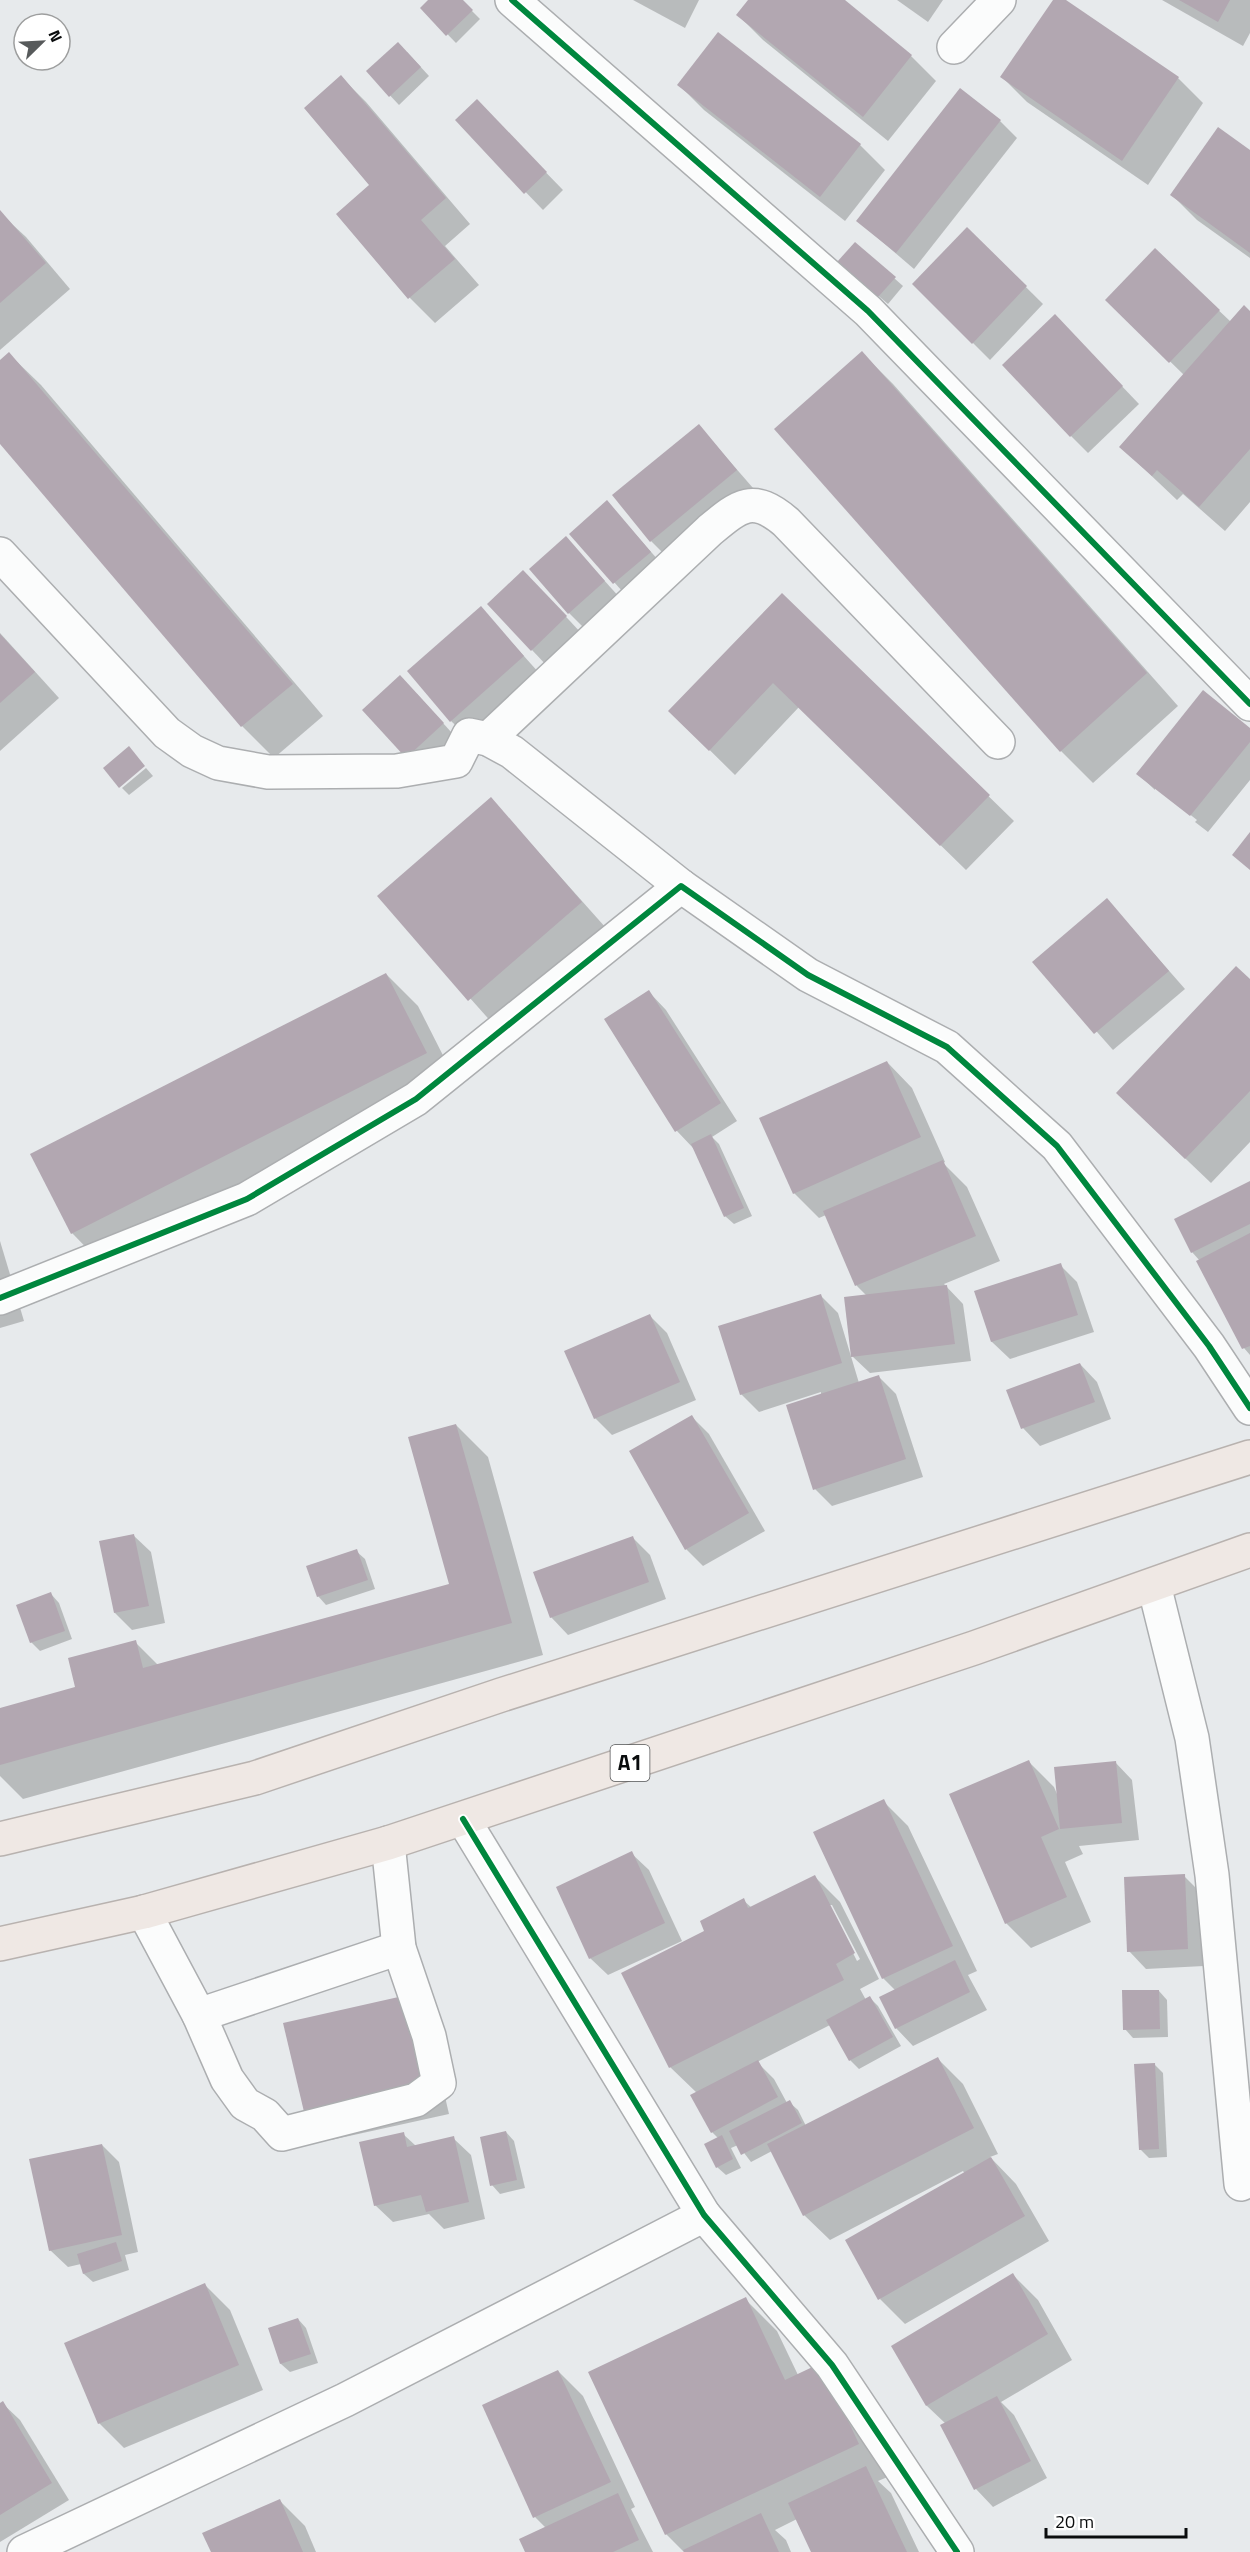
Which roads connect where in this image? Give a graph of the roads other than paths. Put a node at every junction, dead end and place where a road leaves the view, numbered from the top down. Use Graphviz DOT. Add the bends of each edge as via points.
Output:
graph roads {
  1 [pos="512,0"];
  2 [pos="999,0"];
  3 [pos="954,47"];
  4 [pos="0,554"];
  5 [pos="1250,704"];
  6 [pos="488,738"];
  7 [pos="998,742"];
  8 [pos="681,886"];
  9 [pos="0,1298"];
  10 [pos="1250,1408"];
  11 [pos="1250,1457"];
  12 [pos="1250,1550"];
  13 [pos="1154,1585"];
  14 [pos="463,1819"];
  15 [pos="0,1839"];
  16 [pos="388,1843"];
  17 [pos="144,1912"];
  18 [pos="0,1944"];
  19 [pos="399,1948"];
  20 [pos="199,2015"];
  21 [pos="1241,2184"];
  22 [pos="704,2215"];
  23 [pos="24,2552"];
  24 [pos="957,2552"];
  1 -- 5 [label="street" via="868,312"];
  2 -- 3 [label="street"];
  4 -- 6 [label="street" via="168,733 218,764 268,772 397,771 456,760 469,735"];
  6 -- 7 [label="street" via="710,530 736,508 755,504 770,508 786,522"];
  6 -- 8 [label="street" via="512,752"];
  8 -- 9 [label="street" via="416,1100 248,1199"];
  8 -- 10 [label="street" via="808,975 947,1047 1057,1146 1209,1346"];
  11 -- 15 [label="highway" via="255,1778"];
  12 -- 13 [label="highway, A1"];
  13 -- 14 [label="highway, A1"];
  13 -- 21 [label="street" via="1192,1738 1209,1852"];
  14 -- 16 [label="highway, A1"];
  14 -- 22 [label="street"];
  16 -- 17 [label="highway, A1"];
  16 -- 19 [label="street"];
  17 -- 18 [label="highway, A1"];
  17 -- 20 [label="street"];
  19 -- 20 [label="street"];
  19 -- 20 [label="street" via="429,2036 439,2083 416,2100 282,2134 265,2115 245,2104 227,2079"];
  22 -- 23 [label="street" via="345,2400"];
  22 -- 24 [label="street" via="832,2365"];
}
